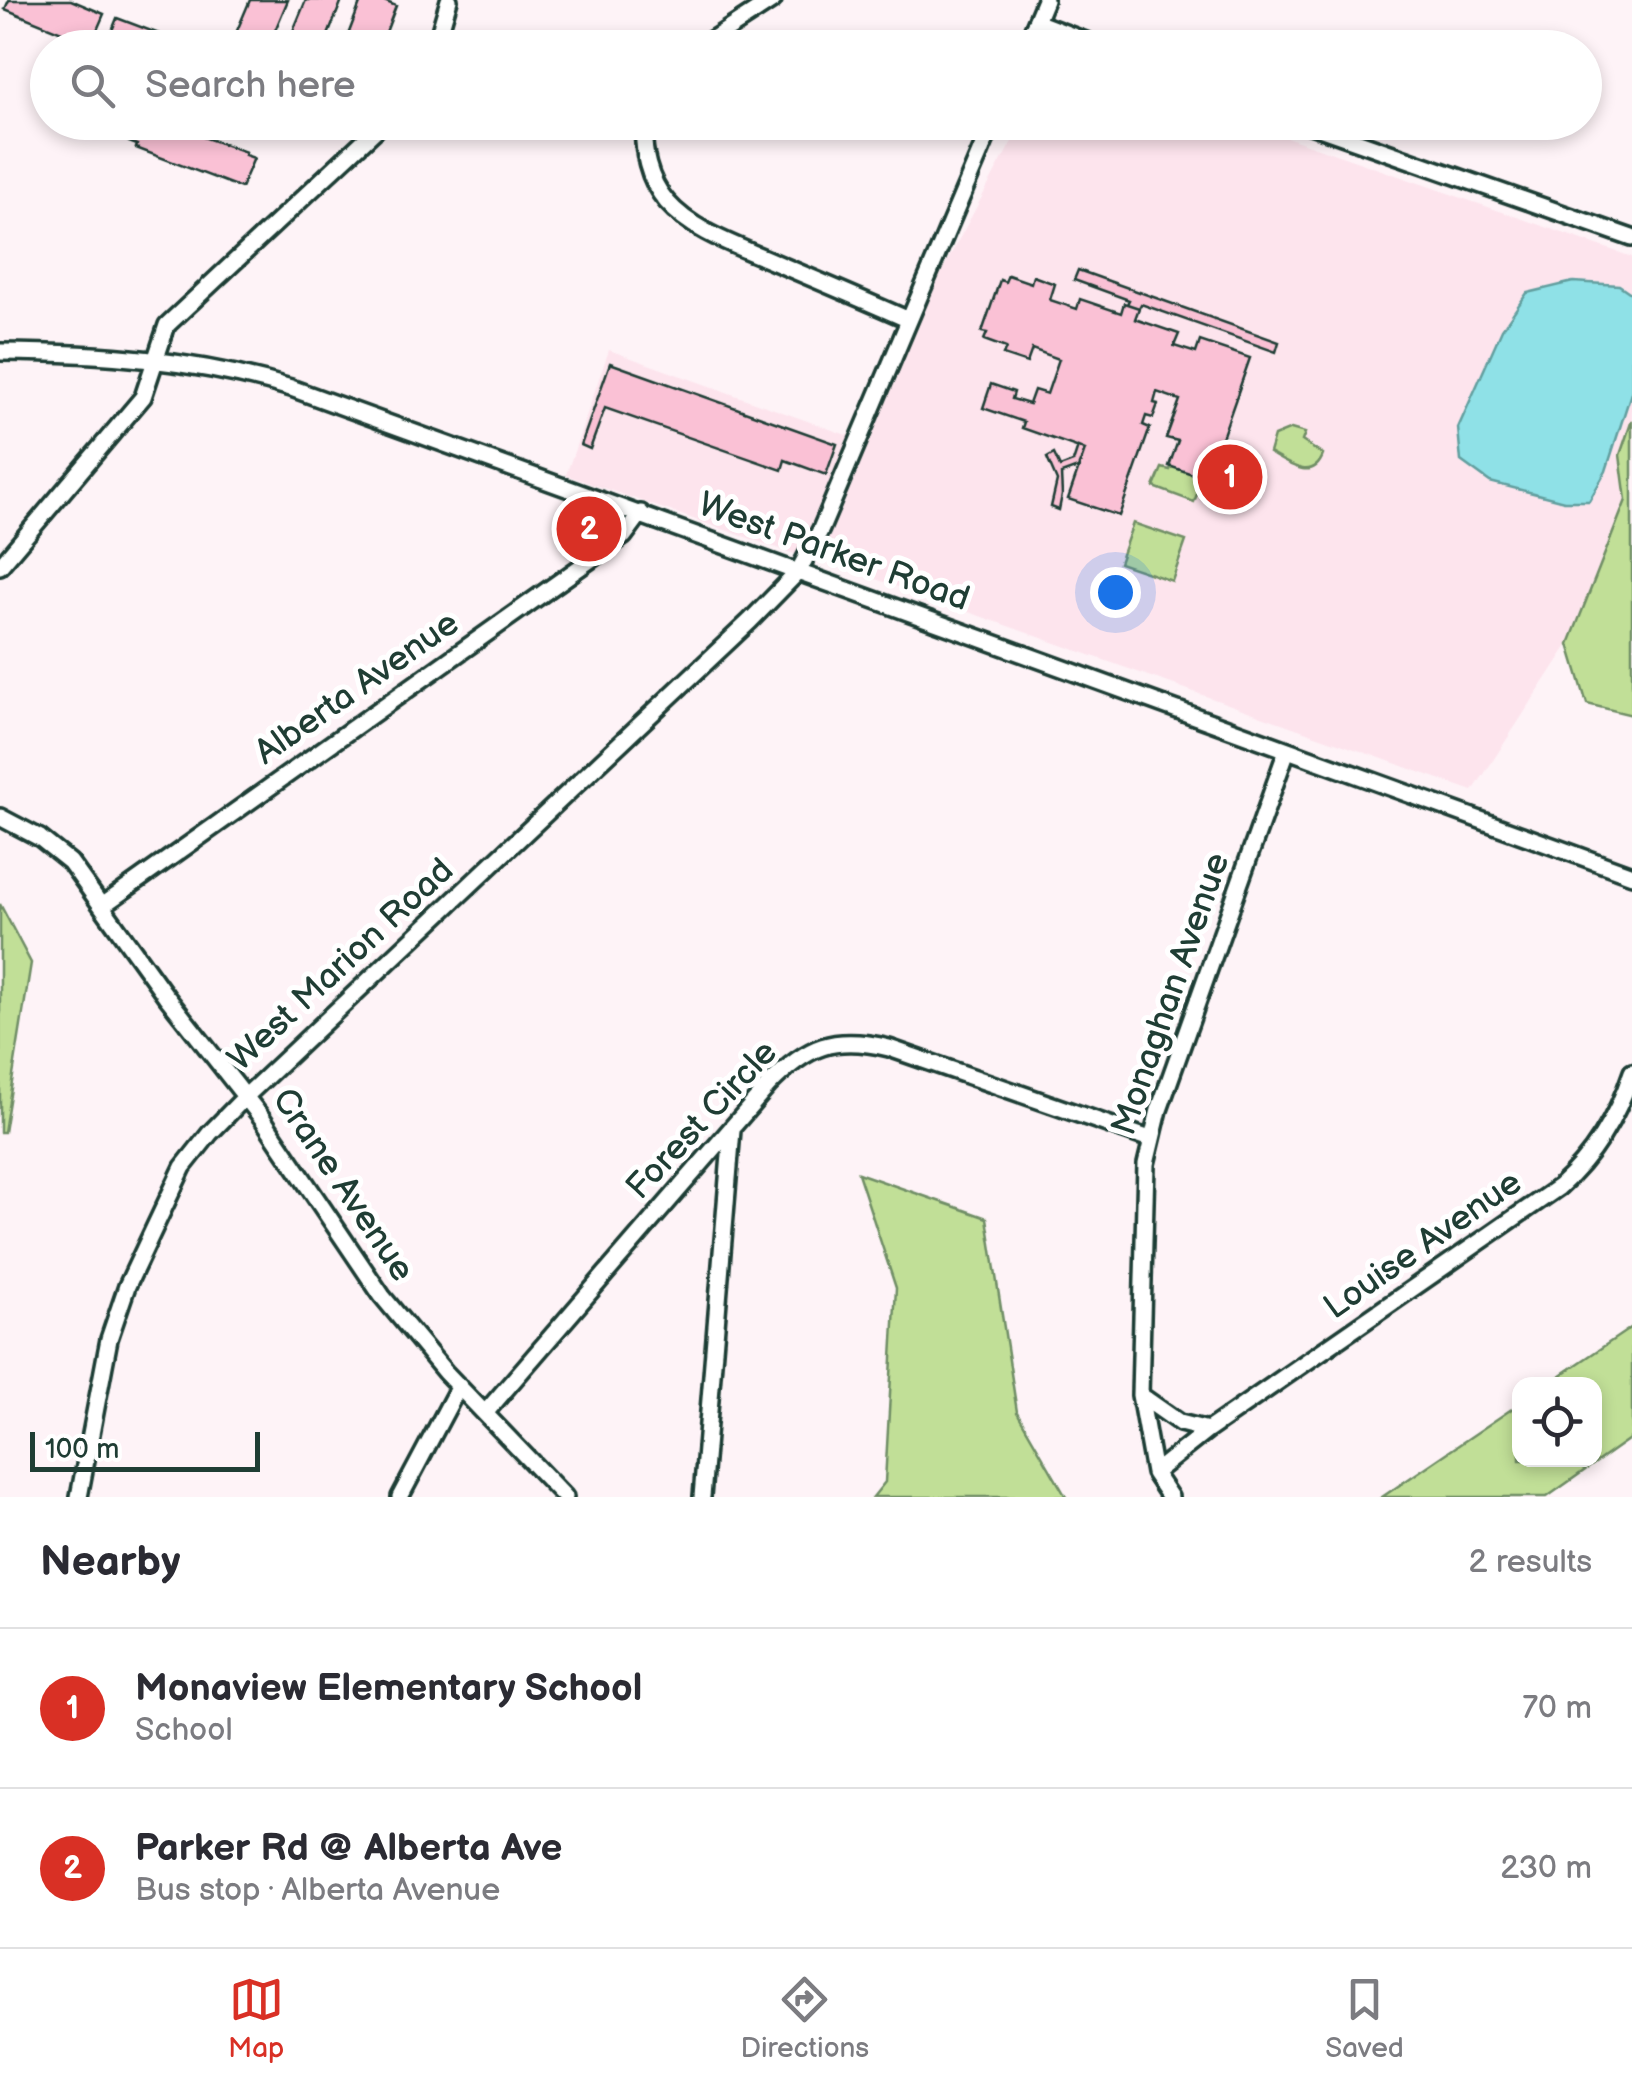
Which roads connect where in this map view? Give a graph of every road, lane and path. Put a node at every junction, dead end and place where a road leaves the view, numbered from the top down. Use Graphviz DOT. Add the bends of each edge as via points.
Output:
graph roads {
  1 [pos="449,0"];
  2 [pos="773,0"];
  3 [pos="1045,0"];
  4 [pos="1036,22"];
  5 [pos="440,30"];
  6 [pos="726,30"];
  7 [pos="1033,30"];
  8 [pos="1057,30"];
  9 [pos="364,140"];
  10 [pos="643,140"];
  11 [pos="985,140"];
  12 [pos="1353,140"];
  13 [pos="1632,238"];
  14 [pos="909,320"];
  15 [pos="0,352"];
  16 [pos="156,359"];
  17 [pos="641,513"];
  18 [pos="0,566"];
  19 [pos="798,572"];
  20 [pos="1287,750"];
  21 [pos="0,817"];
  22 [pos="1632,875"];
  23 [pos="102,906"];
  24 [pos="1632,1072"];
  25 [pos="246,1096"];
  26 [pos="732,1130"];
  27 [pos="1150,1139"];
  28 [pos="459,1386"];
  29 [pos="1140,1394"];
  30 [pos="486,1412"];
  31 [pos="1208,1430"];
  32 [pos="1154,1472"];
  33 [pos="79,1497"];
  34 [pos="400,1497"];
  35 [pos="565,1497"];
  36 [pos="702,1497"];
  37 [pos="1170,1497"];
  1 -- 5 [label="street"];
  2 -- 6 [label="street"];
  3 -- 4 [label="street"];
  4 -- 7 [label="street"];
  4 -- 8 [label="street"];
  9 -- 16 [label="street" via="186,304 167,326"];
  10 -- 14 [label="street" via="650,174 678,212 727,241"];
  11 -- 14 [label="street, West Marion Road"];
  12 -- 13 [label="street"];
  14 -- 19 [label="street, West Marion Road"];
  15 -- 16 [label="street, West Parker Road"];
  16 -- 17 [label="street, West Parker Road" via="291,388"];
  16 -- 18 [label="street" via="143,397"];
  17 -- 19 [label="street, West Parker Road"];
  17 -- 23 [label="street, Alberta Avenue" via="624,536"];
  19 -- 20 [label="street, West Parker Road"];
  19 -- 25 [label="street, West Marion Road"];
  20 -- 22 [label="street, West Parker Road"];
  20 -- 27 [label="street, Monaghan Avenue"];
  21 -- 23 [label="street, Crane Avenue" via="56,849"];
  23 -- 25 [label="street, Crane Avenue"];
  24 -- 31 [label="street, Louise Avenue" via="1604,1136 1559,1188"];
  25 -- 28 [label="street, Crane Avenue" via="382,1296"];
  25 -- 33 [label="street, West Marion Road" via="183,1168 126,1286 109,1339"];
  26 -- 27 [label="street, Forest Circle" via="799,1057 849,1042 888,1048"];
  26 -- 30 [label="street, Forest Circle"];
  26 -- 36 [label="street"];
  27 -- 29 [label="street, Monaghan Avenue"];
  28 -- 30 [label="street, Crane Avenue"];
  28 -- 34 [label="street"];
  29 -- 31 [label="street" via="1180,1422"];
  29 -- 32 [label="street, Monaghan Avenue"];
  30 -- 35 [label="street, Crane Avenue"];
  31 -- 32 [label="street, Louise Avenue"];
  32 -- 37 [label="street, Monaghan Avenue"];
}
